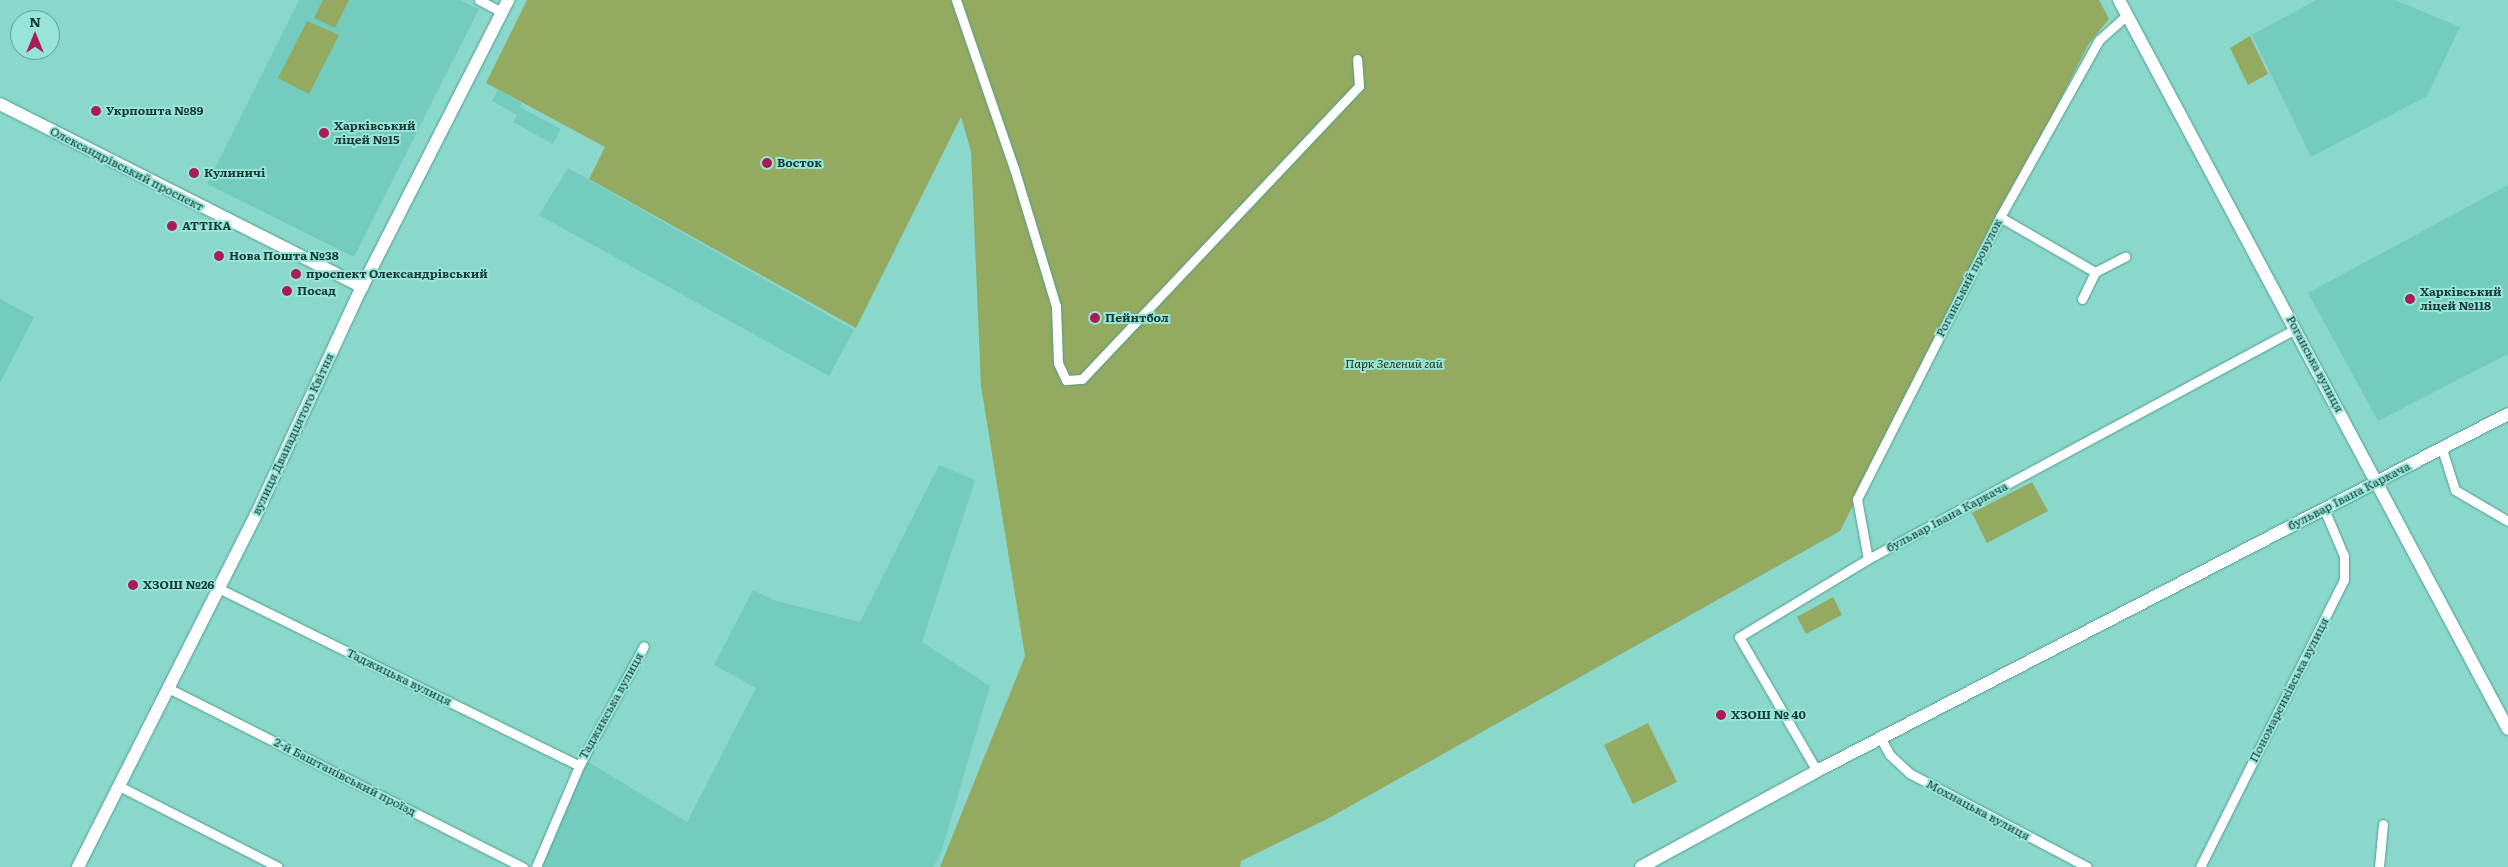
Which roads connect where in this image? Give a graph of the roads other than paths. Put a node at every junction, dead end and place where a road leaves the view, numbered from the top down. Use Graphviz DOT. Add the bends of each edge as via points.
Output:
graph roads {
  1 [pos="479,0"];
  2 [pos="508,0"];
  3 [pos="956,0"];
  4 [pos="2119,0"];
  5 [pos="502,12"];
  6 [pos="2127,14"];
  7 [pos="1357,59"];
  8 [pos="0,104"];
  9 [pos="2000,218"];
  10 [pos="2125,257"];
  11 [pos="2095,272"];
  12 [pos="362,287"];
  13 [pos="2082,299"];
  14 [pos="2296,329"];
  15 [pos="2508,414"];
  16 [pos="2442,449"];
  17 [pos="2377,480"];
  18 [pos="2324,509"];
  19 [pos="2508,521"];
  20 [pos="1868,559"];
  21 [pos="218,588"];
  22 [pos="644,646"];
  23 [pos="168,688"];
  24 [pos="2508,729"];
  25 [pos="1881,739"];
  26 [pos="579,766"];
  27 [pos="1817,771"];
  28 [pos="119,786"];
  29 [pos="2382,824"];
  30 [pos="78,867"];
  31 [pos="278,867"];
  32 [pos="523,867"];
  33 [pos="536,867"];
  34 [pos="1641,867"];
  35 [pos="2087,867"];
  36 [pos="2200,867"];
  37 [pos="2379,867"];
  1 -- 5 [label="street"];
  2 -- 5 [label="street, вулиця Дванадцятого Квітня"];
  3 -- 7 [label="street" via="1014,168 1056,306 1058,363 1066,380 1082,379 1359,86"];
  4 -- 6 [label="street, Роганська вулиця"];
  5 -- 12 [label="street, вулиця Дванадцятого Квітня"];
  6 -- 9 [label="street, Роганський провулок" via="2100,40"];
  6 -- 14 [label="street, Роганська вулиця"];
  8 -- 12 [label="street, Олександрівський проспект"];
  9 -- 11 [label="street"];
  9 -- 20 [label="street, Роганський провулок" via="1857,499"];
  10 -- 11 [label="street"];
  11 -- 13 [label="street"];
  12 -- 21 [label="street, вулиця Дванадцятого Квітня"];
  14 -- 17 [label="street, Роганська вулиця"];
  14 -- 20 [label="street, бульвар Івана Каркача"];
  15 -- 16 [label="street, бульвар Івана Каркача"];
  16 -- 17 [label="street, бульвар Івана Каркача"];
  16 -- 19 [label="street" via="2455,490"];
  17 -- 18 [label="street, бульвар Івана Каркача"];
  17 -- 24 [label="street, Роганська вулиця"];
  18 -- 25 [label="street, бульвар Івана Каркача"];
  18 -- 36 [label="street, Пономаренківська вулиця" via="2344,556 2344,580"];
  20 -- 27 [label="street, бульвар Івана Каркача" via="1739,637"];
  21 -- 23 [label="street, вулиця Дванадцятого Квітня"];
  21 -- 26 [label="street, Таджицька вулиця"];
  22 -- 26 [label="street, Таджикська вулиця"];
  23 -- 28 [label="street, вулиця Дванадцятого Квітня"];
  23 -- 32 [label="street, 2-й Баштанівський проїзд"];
  25 -- 27 [label="street, бульвар Івана Каркача"];
  25 -- 35 [label="street, Мохнацька вулиця" via="1890,755 1909,773"];
  26 -- 33 [label="street, Таджикська вулиця"];
  27 -- 34 [label="street, бульвар Івана Каркача"];
  28 -- 30 [label="street, вулиця Дванадцятого Квітня"];
  28 -- 31 [label="street"];
  29 -- 37 [label="street"];
}
